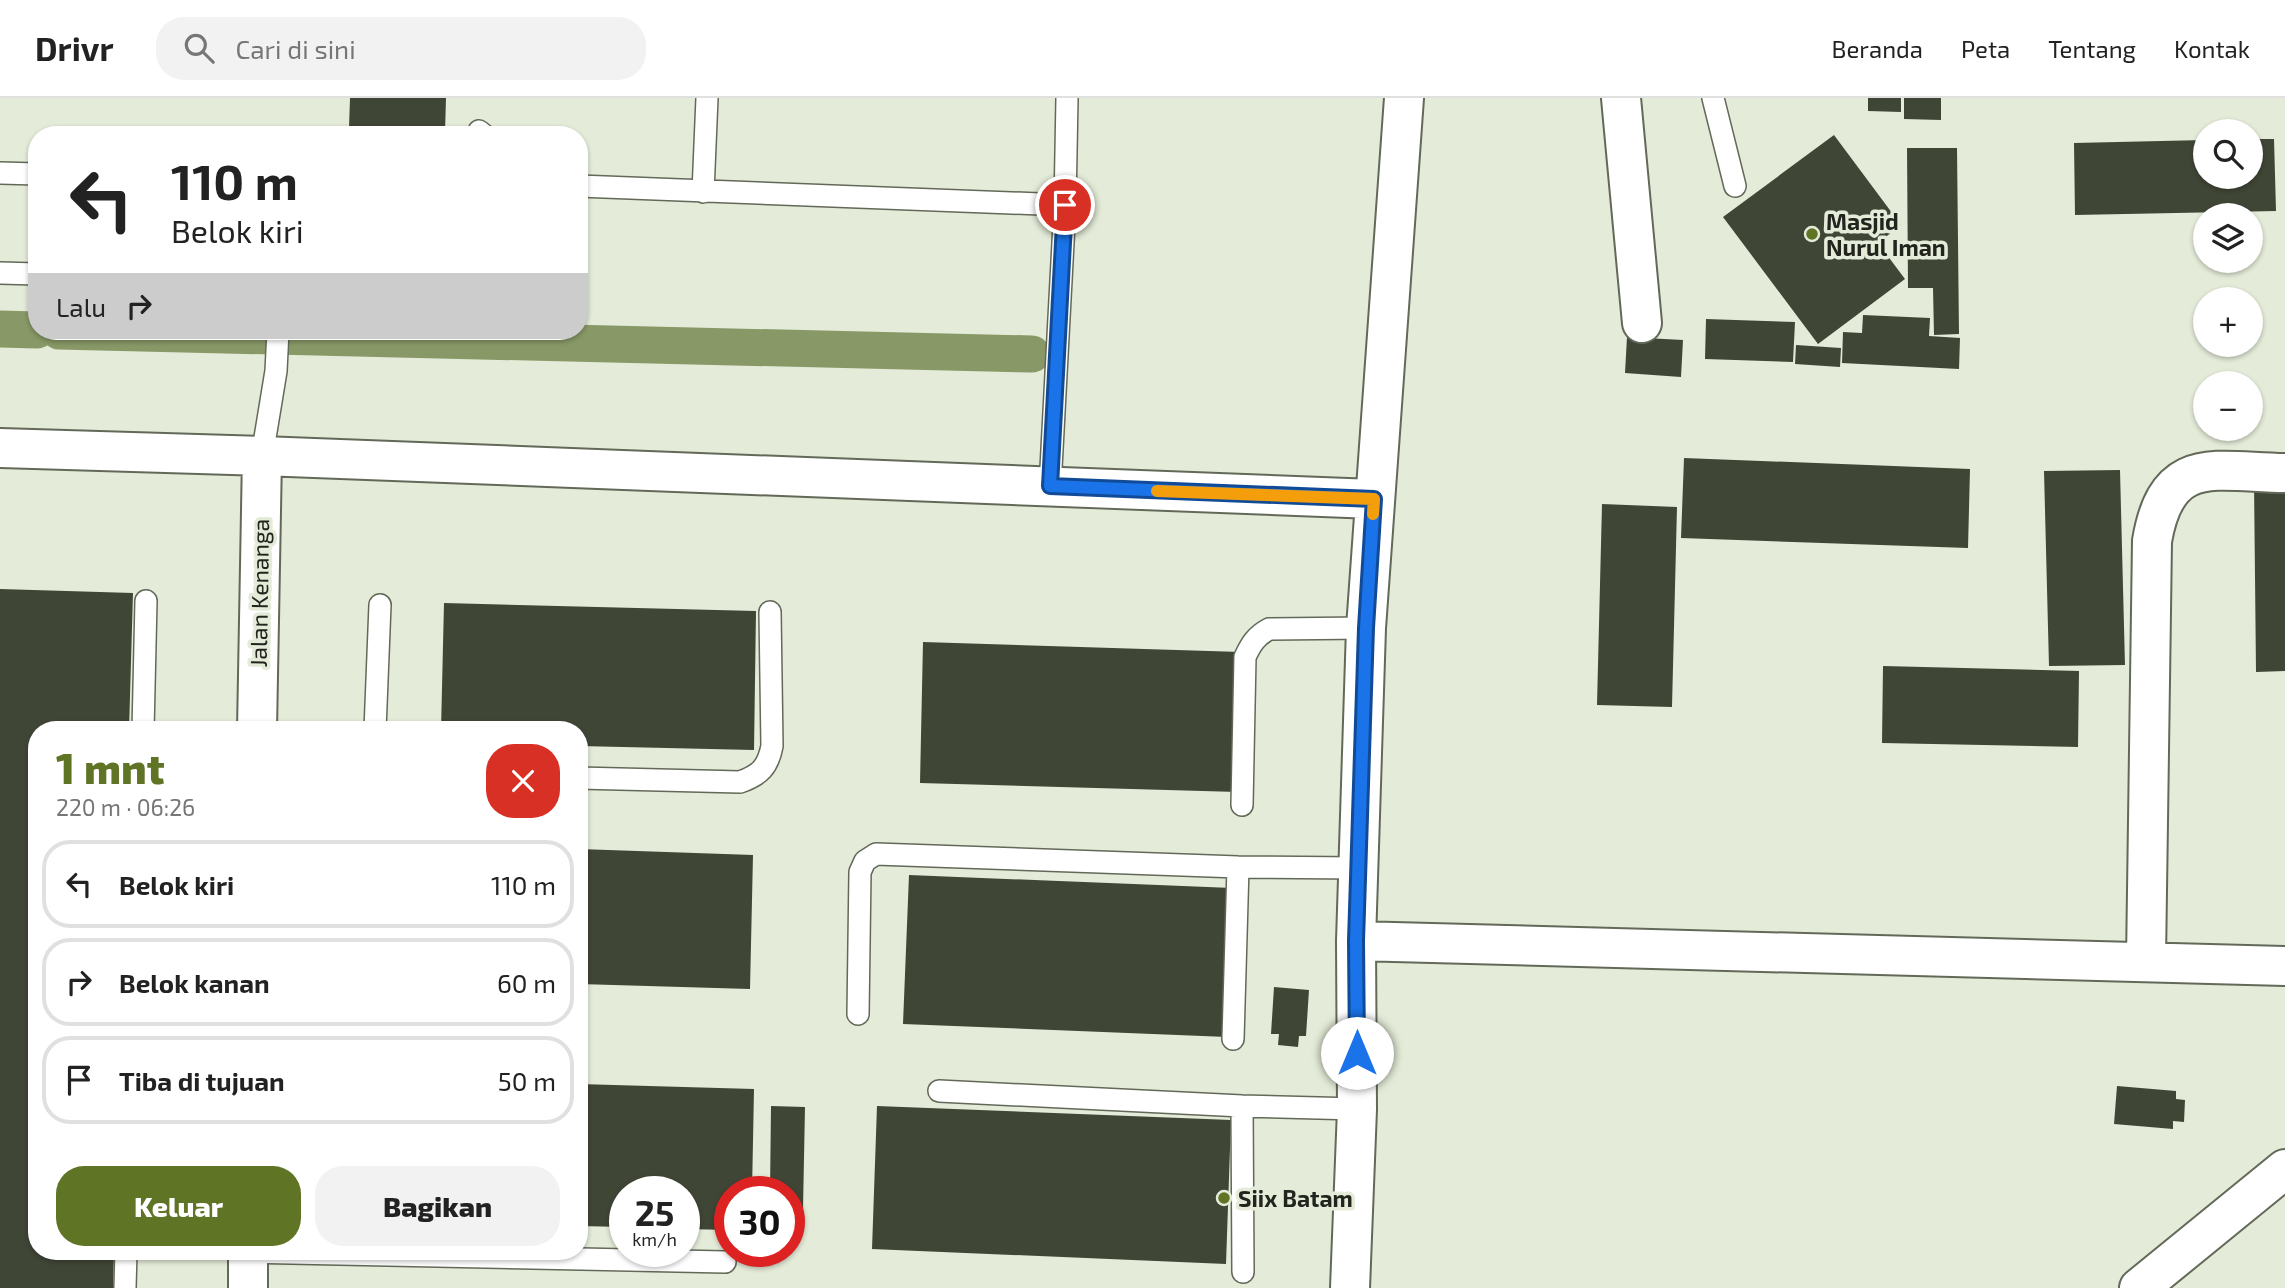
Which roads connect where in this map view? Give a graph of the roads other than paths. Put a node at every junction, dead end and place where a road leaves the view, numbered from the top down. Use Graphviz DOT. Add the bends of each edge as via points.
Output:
graph roads {
  1 [pos="707,98"];
  2 [pos="1067,98"];
  3 [pos="1404,98"];
  4 [pos="1621,98"];
  5 [pos="1713,98"];
  6 [pos="0,173"];
  7 [pos="28,174"];
  8 [pos="588,186"];
  9 [pos="1735,186"];
  10 [pos="703,192"];
  11 [pos="1065,205"];
  12 [pos="0,274"];
  13 [pos="28,274"];
  14 [pos="1642,323"];
  15 [pos="278,340"];
  16 [pos="0,448"];
  17 [pos="261,456"];
  18 [pos="2285,473"];
  19 [pos="1050,486"];
  20 [pos="1374,499"];
  21 [pos="146,601"];
  22 [pos="380,605"];
  23 [pos="770,612"];
  24 [pos="1366,628"];
  25 [pos="144,721"];
  26 [pos="257,721"];
  27 [pos="375,721"];
  28 [pos="588,778"];
  29 [pos="1242,805"];
  30 [pos="1238,867"];
  31 [pos="1360,868"];
  32 [pos="1356,941"];
  33 [pos="2146,961"];
  34 [pos="2285,966"];
  35 [pos="858,1014"];
  36 [pos="1233,1039"];
  37 [pos="939,1091"];
  38 [pos="1242,1106"];
  39 [pos="1357,1109"];
  40 [pos="2285,1169"];
  41 [pos="588,1258"];
  42 [pos="127,1260"];
  43 [pos="293,1260"];
  44 [pos="714,1262"];
  45 [pos="248,1264"];
  46 [pos="1243,1272"];
  47 [pos="125,1288"];
  48 [pos="1350,1288"];
  49 [pos="2139,1288"];
  1 -- 10 [label="lane"];
  2 -- 11 [label="lane"];
  3 -- 20 [label="street"];
  4 -- 14 [label="street"];
  5 -- 9 [label="lane"];
  6 -- 7 [label="lane"];
  8 -- 10 [label="lane"];
  10 -- 11 [label="lane"];
  11 -- 19 [label="lane"];
  12 -- 13 [label="lane"];
  15 -- 17 [label="lane"];
  16 -- 17 [label="street"];
  17 -- 19 [label="street"];
  17 -- 26 [label="street, Jalan Kenanga"];
  18 -- 33 [label="street" via="2197,472 2179,480 2165,496 2156,520 2152,541"];
  19 -- 20 [label="street"];
  20 -- 24 [label="street"];
  21 -- 25 [label="lane"];
  22 -- 27 [label="lane"];
  23 -- 28 [label="lane" via="772,746 762,771 740,782"];
  24 -- 29 [label="lane" via="1269,629 1250,645 1245,657"];
  24 -- 31 [label="street"];
  30 -- 31 [label="lane"];
  30 -- 35 [label="lane" via="876,854 865,861 860,872"];
  30 -- 36 [label="lane"];
  31 -- 32 [label="street"];
  32 -- 33 [label="street"];
  32 -- 39 [label="street"];
  33 -- 34 [label="street"];
  37 -- 38 [label="lane"];
  38 -- 39 [label="lane"];
  38 -- 46 [label="lane"];
  39 -- 48 [label="street"];
  40 -- 49 [label="street"];
  41 -- 44 [label="lane"];
  42 -- 47 [label="lane"];
  43 -- 45 [label="lane"];
}
